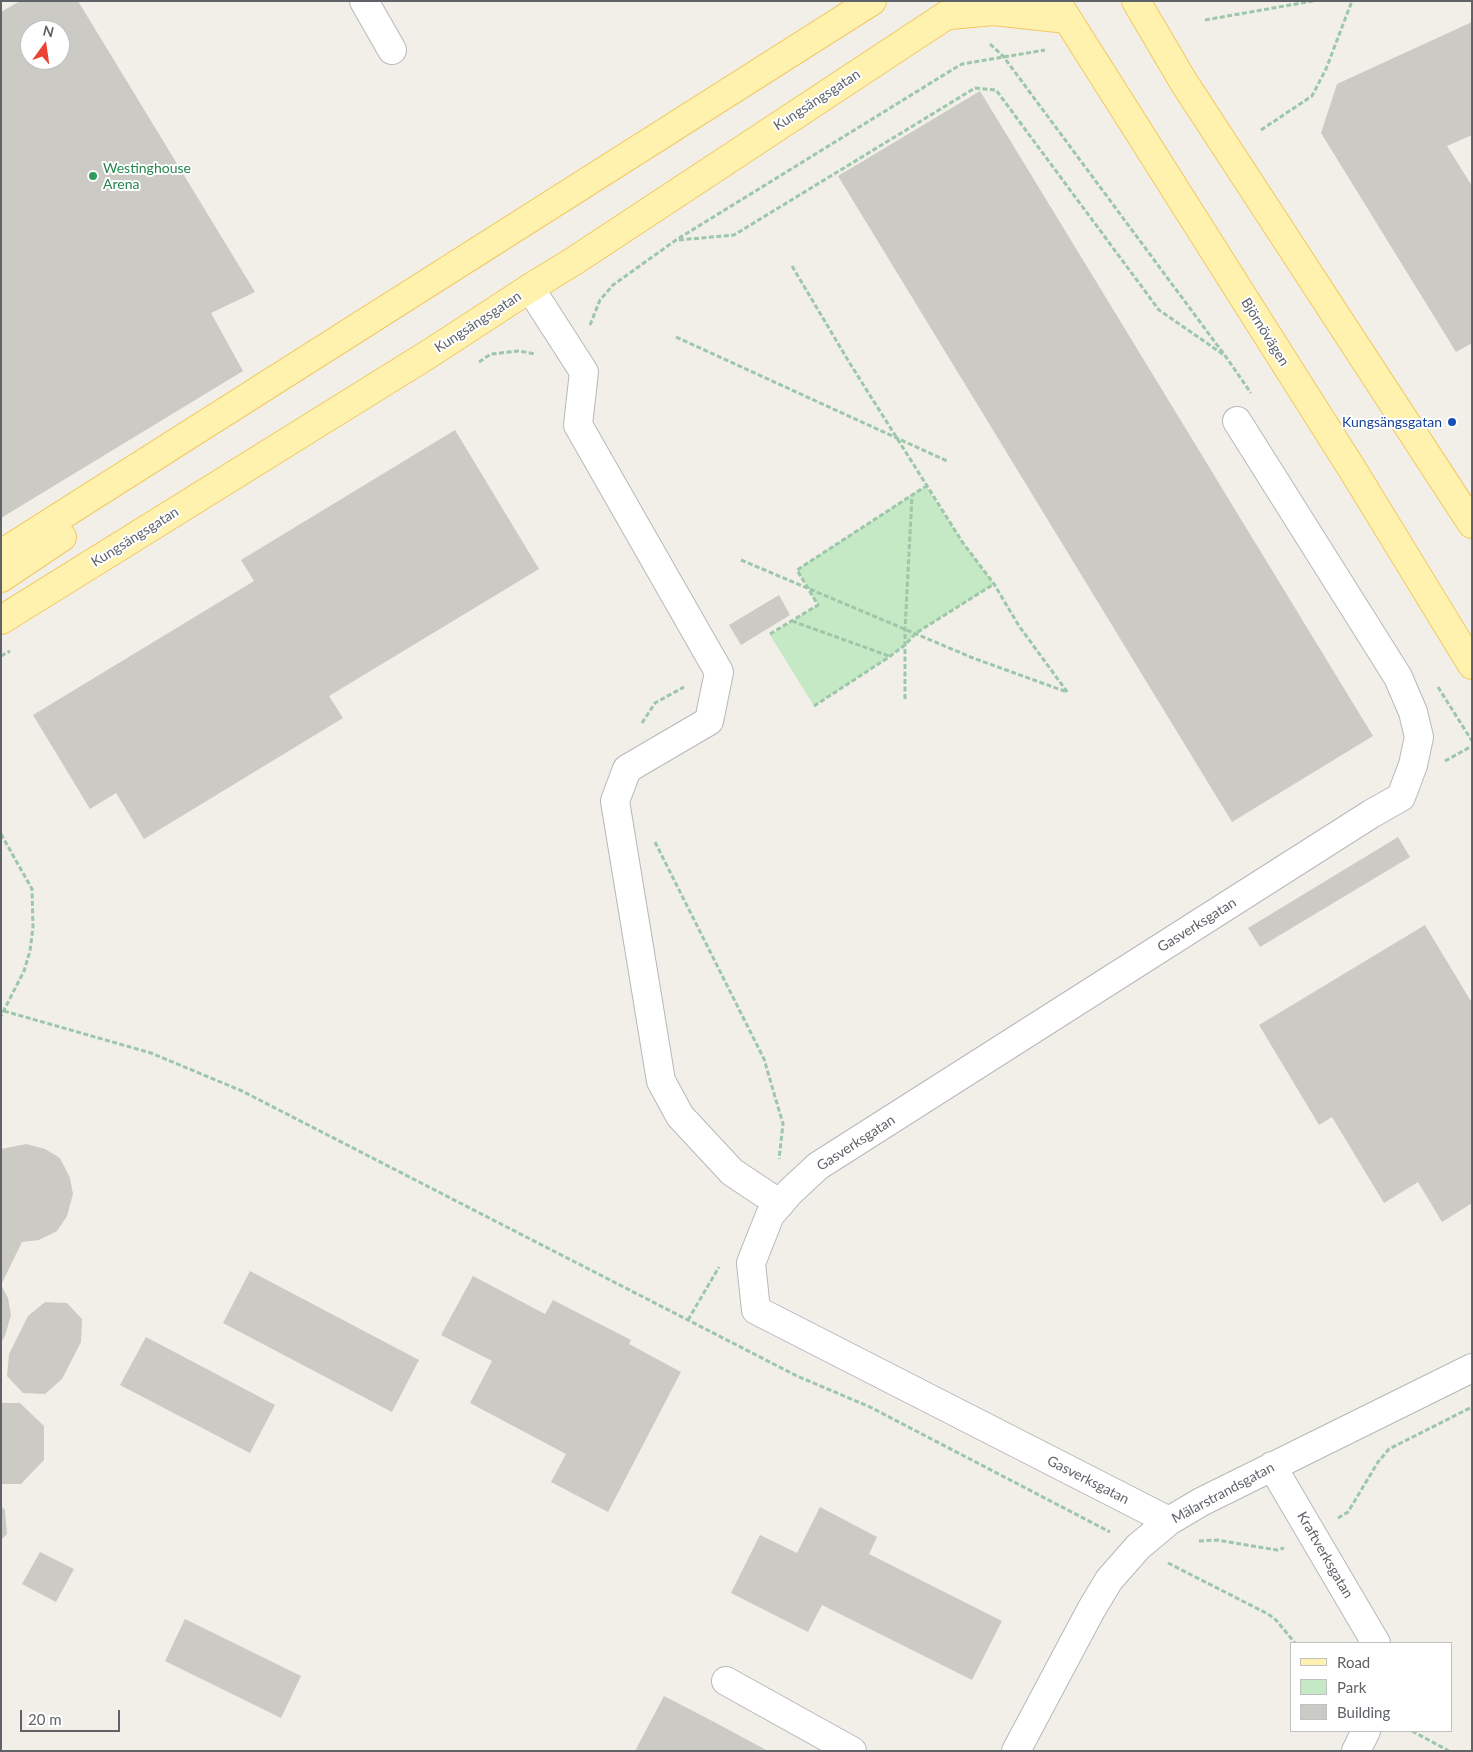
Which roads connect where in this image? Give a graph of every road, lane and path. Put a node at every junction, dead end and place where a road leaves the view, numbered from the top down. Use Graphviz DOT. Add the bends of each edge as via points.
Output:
graph roads {
  1 [pos="364,1"];
  2 [pos="872,1"];
  3 [pos="1136,1"];
  4 [pos="1313,1"];
  5 [pos="1352,1"];
  6 [pos="959,8"];
  7 [pos="1062,10"];
  8 [pos="1205,20"];
  9 [pos="984,38"];
  10 [pos="1050,49"];
  11 [pos="392,50"];
  12 [pos="1003,56"];
  13 [pos="1261,130"];
  14 [pos="676,240"];
  15 [pos="792,266"];
  16 [pos="530,288"];
  17 [pos="676,337"];
  18 [pos="564,341"];
  19 [pos="491,354"];
  20 [pos="1237,421"];
  21 [pos="898,439"];
  22 [pos="947,461"];
  23 [pos="130,472"];
  24 [pos="926,486"];
  25 [pos="912,495"];
  26 [pos="1472,524"];
  27 [pos="1,554"];
  28 [pos="741,560"];
  29 [pos="1,578"];
  30 [pos="994,584"];
  31 [pos="808,588"];
  32 [pos="1,620"];
  33 [pos="792,621"];
  34 [pos="904,629"];
  35 [pos="916,633"];
  36 [pos="770,634"];
  37 [pos="905,644"];
  38 [pos="889,657"];
  39 [pos="1472,664"];
  40 [pos="717,669"];
  41 [pos="905,699"];
  42 [pos="814,706"];
  43 [pos="630,767"];
  44 [pos="1,834"];
  45 [pos="653,839"];
  46 [pos="4,1011"];
  47 [pos="1,1016"];
  48 [pos="771,1198"];
  49 [pos="723,1261"];
  50 [pos="688,1320"];
  51 [pos="1472,1368"];
  52 [pos="1472,1407"];
  53 [pos="1272,1466"];
  54 [pos="1170,1521"];
  55 [pos="1312,1533"];
  56 [pos="1194,1542"];
  57 [pos="1138,1547"];
  58 [pos="1294,1642"];
  59 [pos="1375,1642"];
  60 [pos="726,1681"];
  61 [pos="1366,1732"];
  62 [pos="1414,1732"];
  63 [pos="852,1751"];
  64 [pos="1016,1751"];
  65 [pos="1356,1751"];
  66 [pos="1450,1751"];
  1 -- 11 [label="street"];
  2 -- 23 [label="main road"];
  3 -- 26 [label="main road" via="1189,89"];
  4 -- 8 [label="path"];
  5 -- 13 [label="path" via="1312,96"];
  6 -- 7 [label="main road, Kungsängsgatan"];
  6 -- 16 [label="main road, Kungsängsgatan"];
  7 -- 39 [label="main road, Björnövägen"];
  9 -- 12 [label="path"];
  10 -- 12 [label="path"];
  12 -- 14 [label="path" via="962,64"];
  12 -- 14 [label="path" via="1226,357 1159,310 996,90 975,88 734,234"];
  14 -- 18 [label="path" via="613,285 600,300 592,324"];
  15 -- 21 [label="path"];
  16 -- 18 [label="street"];
  16 -- 32 [label="main road, Kungsängsgatan"];
  17 -- 21 [label="path"];
  18 -- 19 [label="path" via="542,355 519,351"];
  18 -- 40 [label="street" via="584,372 578,425"];
  20 -- 48 [label="street, Gasverksgatan" via="1398,677 1413,712 1419,737 1401,797 818,1166 790,1192"];
  21 -- 22 [label="path"];
  21 -- 24 [label="path"];
  23 -- 27 [label="main road"];
  23 -- 29 [label="main road" via="75,528"];
  24 -- 25 [label="path"];
  24 -- 30 [label="path"];
  25 -- 31 [label="path" via="797,570"];
  25 -- 34 [label="path"];
  28 -- 31 [label="path"];
  30 -- 35 [label="path"];
  30 -- 35 [label="path" via="1019,626 1068,692 973,658"];
  31 -- 33 [label="path" via="818,605"];
  31 -- 34 [label="path"];
  33 -- 36 [label="path"];
  33 -- 38 [label="path"];
  34 -- 35 [label="path"];
  34 -- 37 [label="path"];
  35 -- 37 [label="path"];
  37 -- 38 [label="path"];
  37 -- 41 [label="path"];
  38 -- 42 [label="path"];
  40 -- 43 [label="path" via="655,703 627,744"];
  40 -- 43 [label="street" via="720,672 709,721"];
  43 -- 48 [label="street" via="615,801 661,1081 680,1116 732,1172"];
  44 -- 46 [label="path" via="32,889 33,927 24,971"];
  45 -- 48 [label="path" via="764,1060 783,1124"];
  46 -- 47 [label="path"];
  46 -- 50 [label="path" via="151,1053 242,1091"];
  48 -- 54 [label="street, Gasverksgatan" via="770,1215 751,1263 756,1310"];
  49 -- 50 [label="path"];
  50 -- 57 [label="path" via="797,1376 870,1407"];
  51 -- 53 [label="street, Mälarstrandsgatan"];
  52 -- 55 [label="path" via="1389,1450 1378,1462 1348,1512"];
  53 -- 54 [label="street, Mälarstrandsgatan"];
  53 -- 55 [label="street, Kraftverksgatan"];
  54 -- 57 [label="street, Mälarstrandsgatan"];
  55 -- 56 [label="path" via="1277,1550 1217,1540"];
  55 -- 59 [label="street, Kraftverksgatan"];
  57 -- 58 [label="path" via="1268,1614"];
  57 -- 64 [label="street, Mälarstrandsgatan" via="1109,1580 1091,1610"];
  60 -- 63 [label="street"];
  61 -- 65 [label="street"];
  62 -- 66 [label="path"];
}
